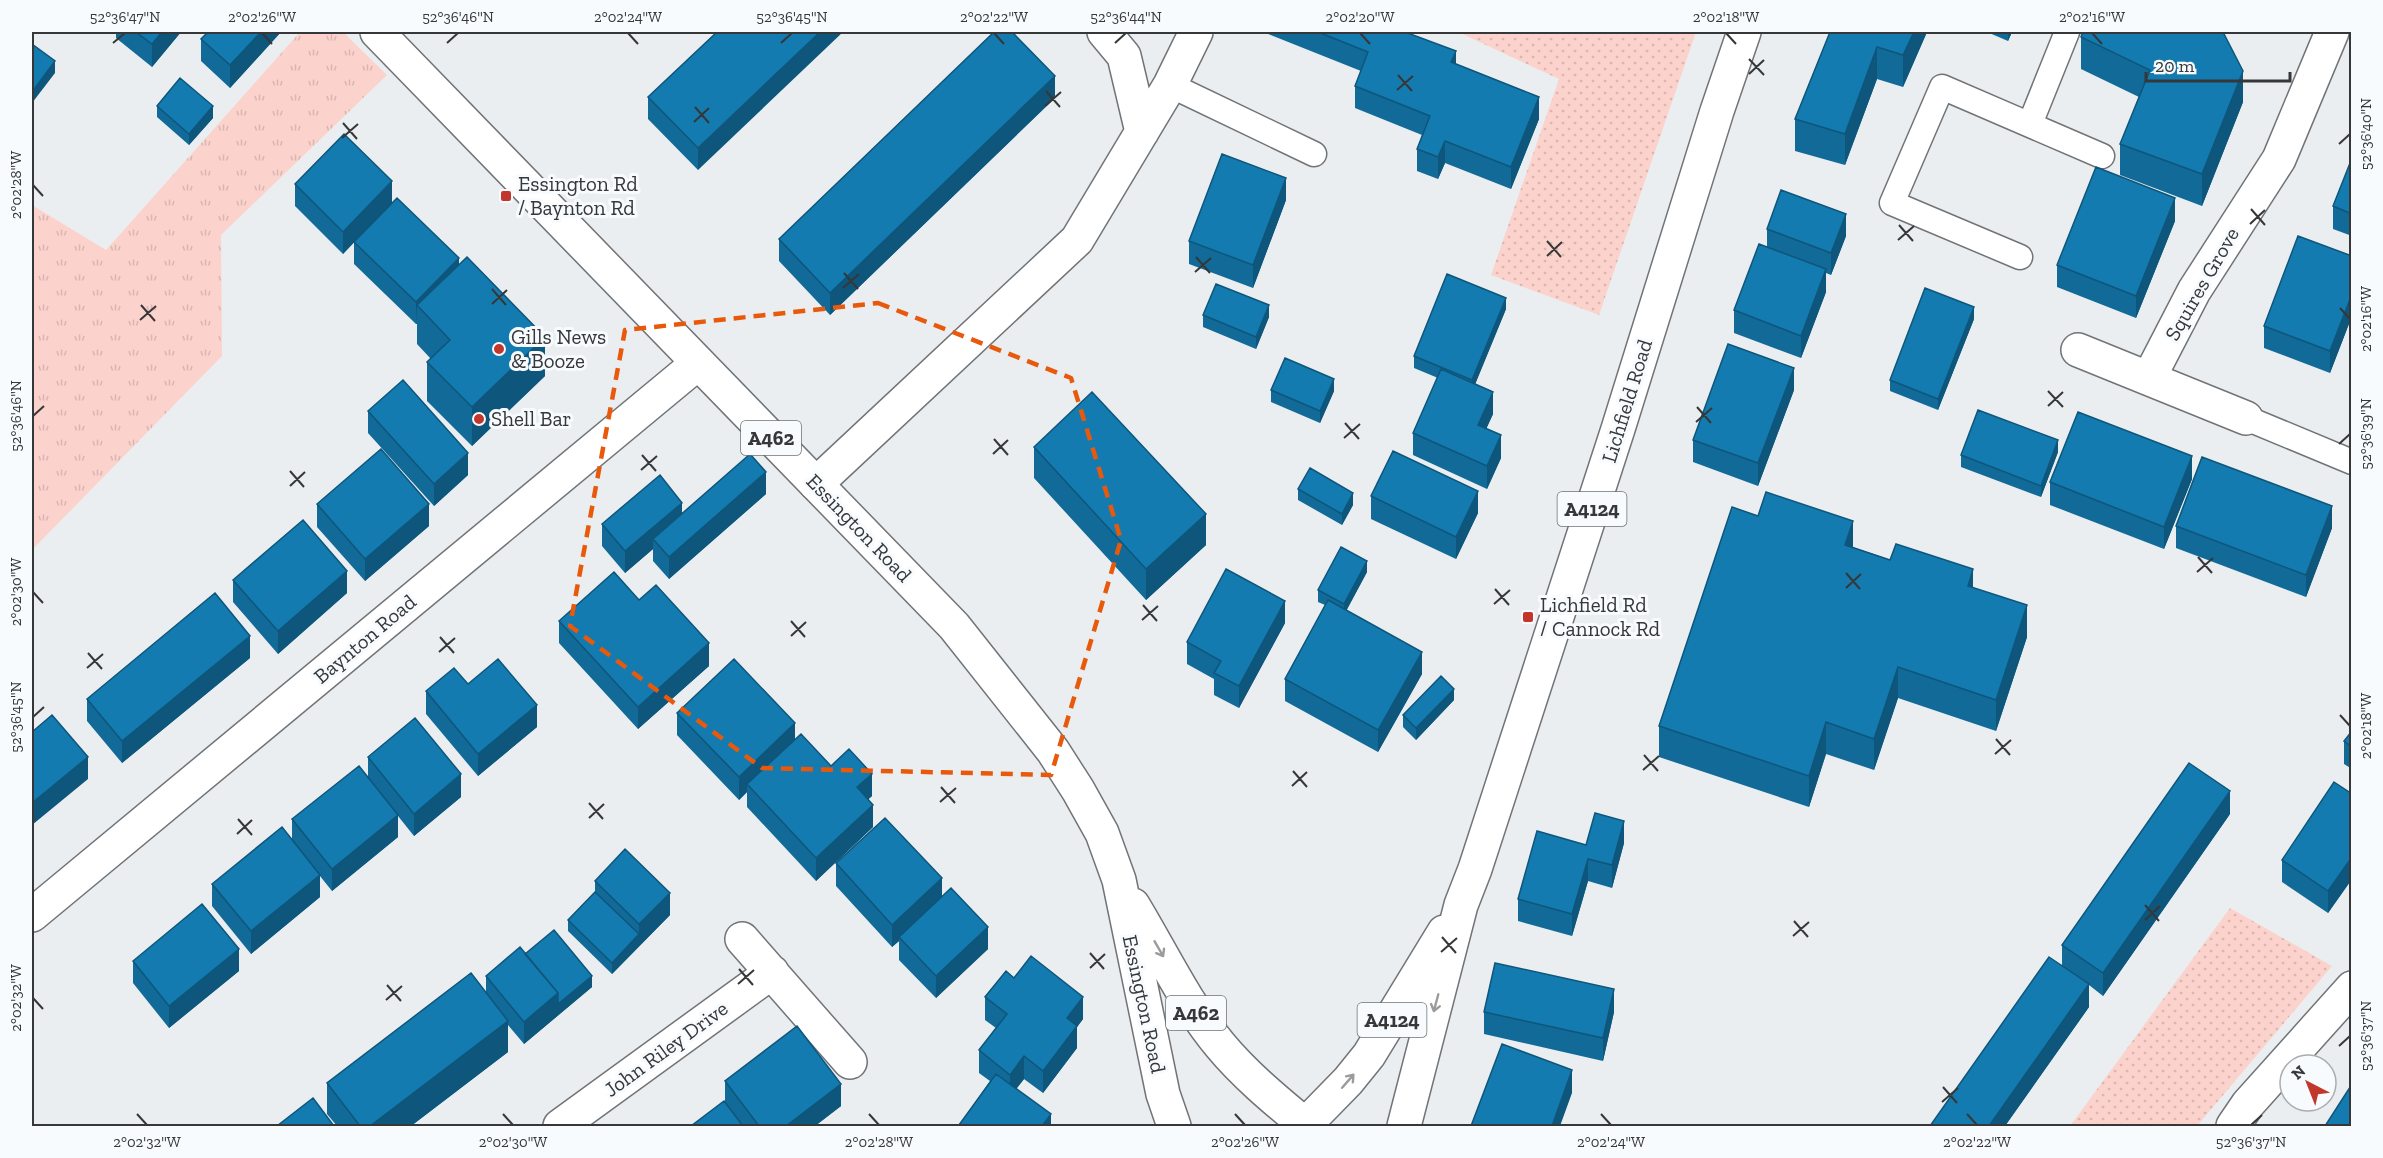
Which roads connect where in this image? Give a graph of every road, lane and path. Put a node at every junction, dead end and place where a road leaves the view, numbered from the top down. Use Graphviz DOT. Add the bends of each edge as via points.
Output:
graph roads {
  1 [pos="377,32"];
  2 [pos="1104,32"];
  3 [pos="1196,32"];
  4 [pos="1744,32"];
  5 [pos="2067,32"];
  6 [pos="2332,32"];
  7 [pos="1170,85"];
  8 [pos="2030,124"];
  9 [pos="1142,132"];
  10 [pos="1314,154"];
  11 [pos="2102,156"];
  12 [pos="2020,257"];
  13 [pos="2078,350"];
  14 [pos="698,363"];
  15 [pos="2149,378"];
  16 [pos="2246,418"];
  17 [pos="2352,462"];
  18 [pos="816,484"];
  19 [pos="1119,880"];
  20 [pos="1461,905"];
  21 [pos="32,915"];
  22 [pos="742,939"];
  23 [pos="772,972"];
  24 [pos="2352,988"];
  25 [pos="850,1062"];
  26 [pos="1305,1125"];
  27 [pos="560,1126"];
  28 [pos="1174,1126"];
  29 [pos="1404,1126"];
  30 [pos="2233,1126"];
  1 -- 14 [label="main road, Essington Road / A462"];
  2 -- 9 [label="main road" via="1124,56"];
  3 -- 7 [label="main road"];
  4 -- 20 [label="main road, Lichfield Road / A4124"];
  5 -- 8 [label="lane"];
  6 -- 15 [label="main road, Squires Grove" via="2279,159 2194,291"];
  7 -- 9 [label="main road"];
  7 -- 10 [label="lane"];
  8 -- 11 [label="lane"];
  8 -- 12 [label="lane" via="1942,87 1892,203"];
  9 -- 18 [label="main road" via="1077,240"];
  13 -- 15 [label="main road"];
  14 -- 18 [label="main road, Essington Road / A462"];
  14 -- 21 [label="main road, Baynton Road"];
  15 -- 16 [label="main road"];
  16 -- 17 [label="lane"];
  18 -- 19 [label="main road, Essington Road / A462" via="954,626 1053,751 1102,833"];
  19 -- 26 [label="main road, Essington Road / A462, one-way" via="1219,1045"];
  19 -- 28 [label="main road, Essington Road / A462" via="1163,1094"];
  26 -- 20 [label="main road, Lichfield Road / A4124, one-way" via="1369,1055"];
  20 -- 29 [label="main road, Lichfield Road / A4124, one-way"];
  22 -- 23 [label="main road"];
  23 -- 25 [label="main road"];
  23 -- 27 [label="main road, John Riley Drive"];
  24 -- 30 [label="main road" via="2248,1104"];
}
